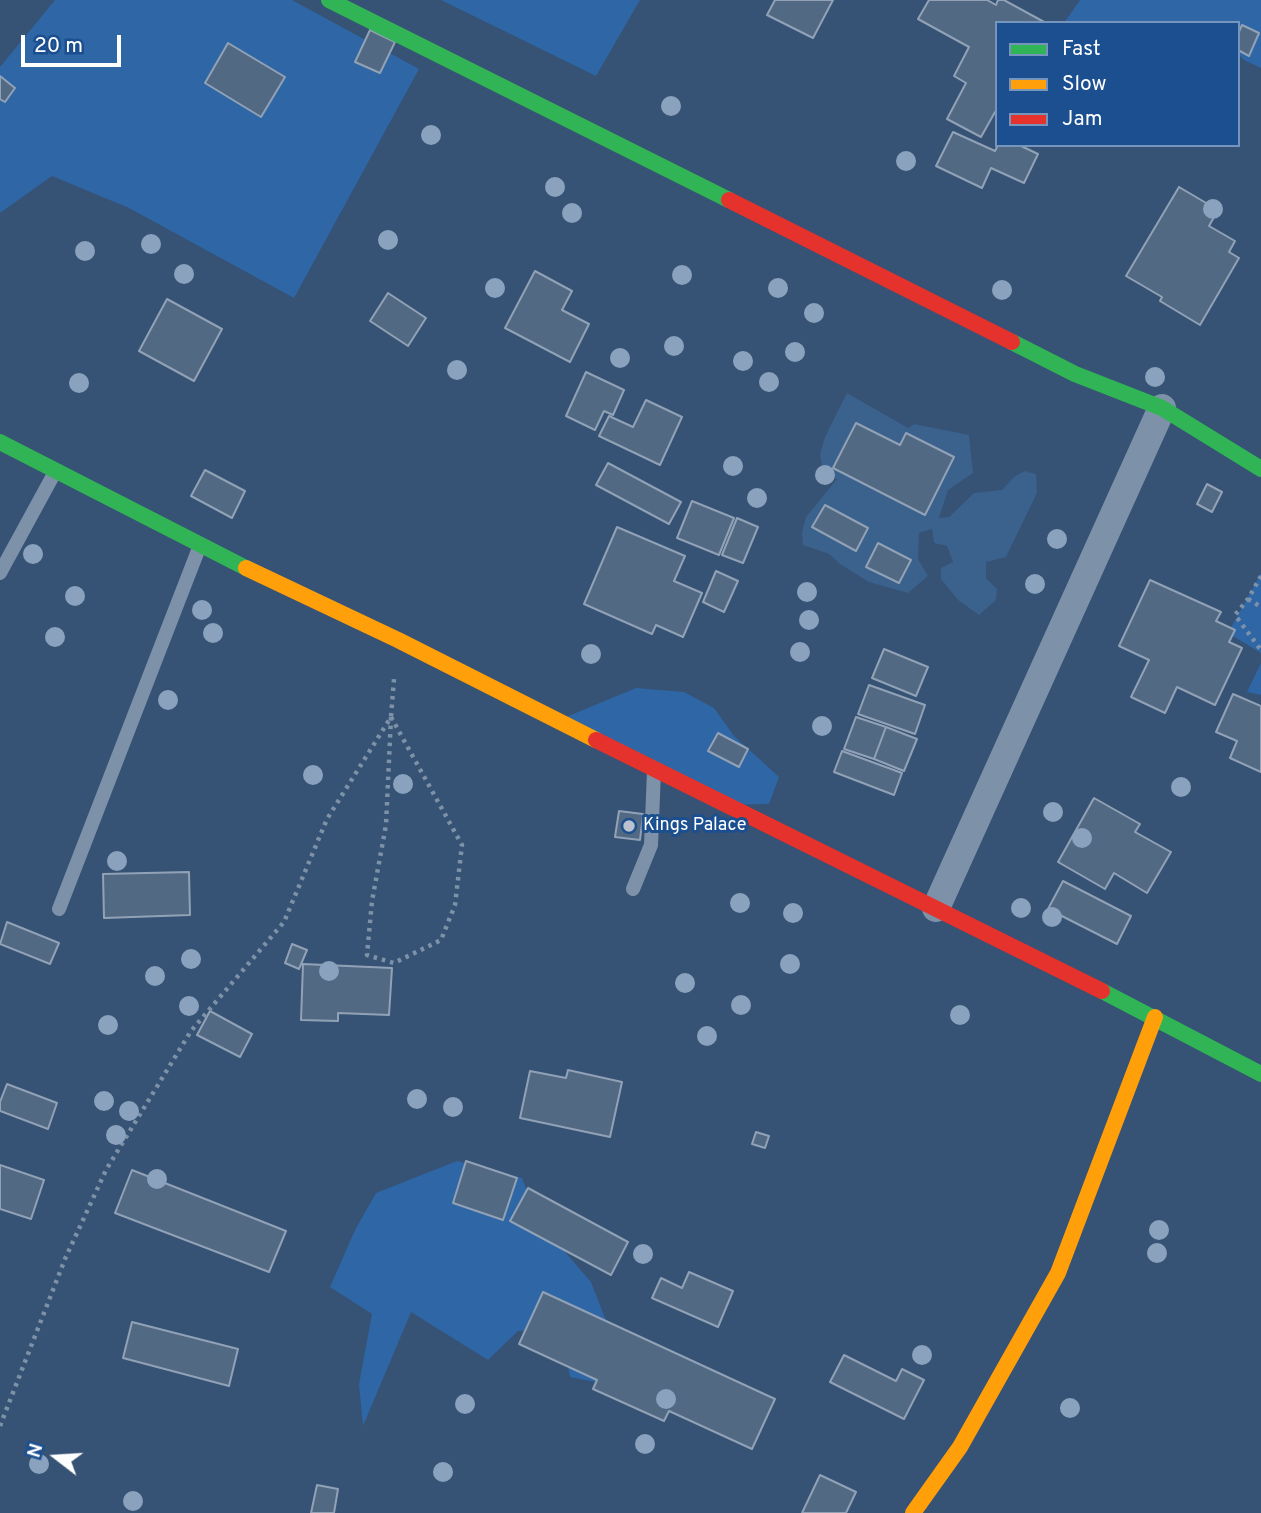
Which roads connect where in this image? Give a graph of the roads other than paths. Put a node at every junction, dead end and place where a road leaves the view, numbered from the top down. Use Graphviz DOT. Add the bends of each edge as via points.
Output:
graph roads {
  1 [pos="329,0"];
  2 [pos="1162,408"];
  3 [pos="0,442"];
  4 [pos="1261,469"];
  5 [pos="56,471"];
  6 [pos="199,546"];
  7 [pos="0,573"];
  8 [pos="654,770"];
  9 [pos="634,889"];
  10 [pos="936,908"];
  11 [pos="59,909"];
  12 [pos="1156,1017"];
  13 [pos="1261,1074"];
  14 [pos="913,1513"];
  1 -- 2 [label="street" via="1075,374"];
  2 -- 4 [label="street"];
  2 -- 10 [label="street"];
  3 -- 5 [label="street"];
  5 -- 6 [label="street"];
  5 -- 7 [label="lane"];
  6 -- 8 [label="street" via="398,640"];
  6 -- 11 [label="lane"];
  8 -- 9 [label="lane" via="651,845"];
  8 -- 10 [label="street"];
  10 -- 12 [label="street"];
  12 -- 13 [label="street"];
  12 -- 14 [label="street" via="1058,1273 960,1447"];
}
